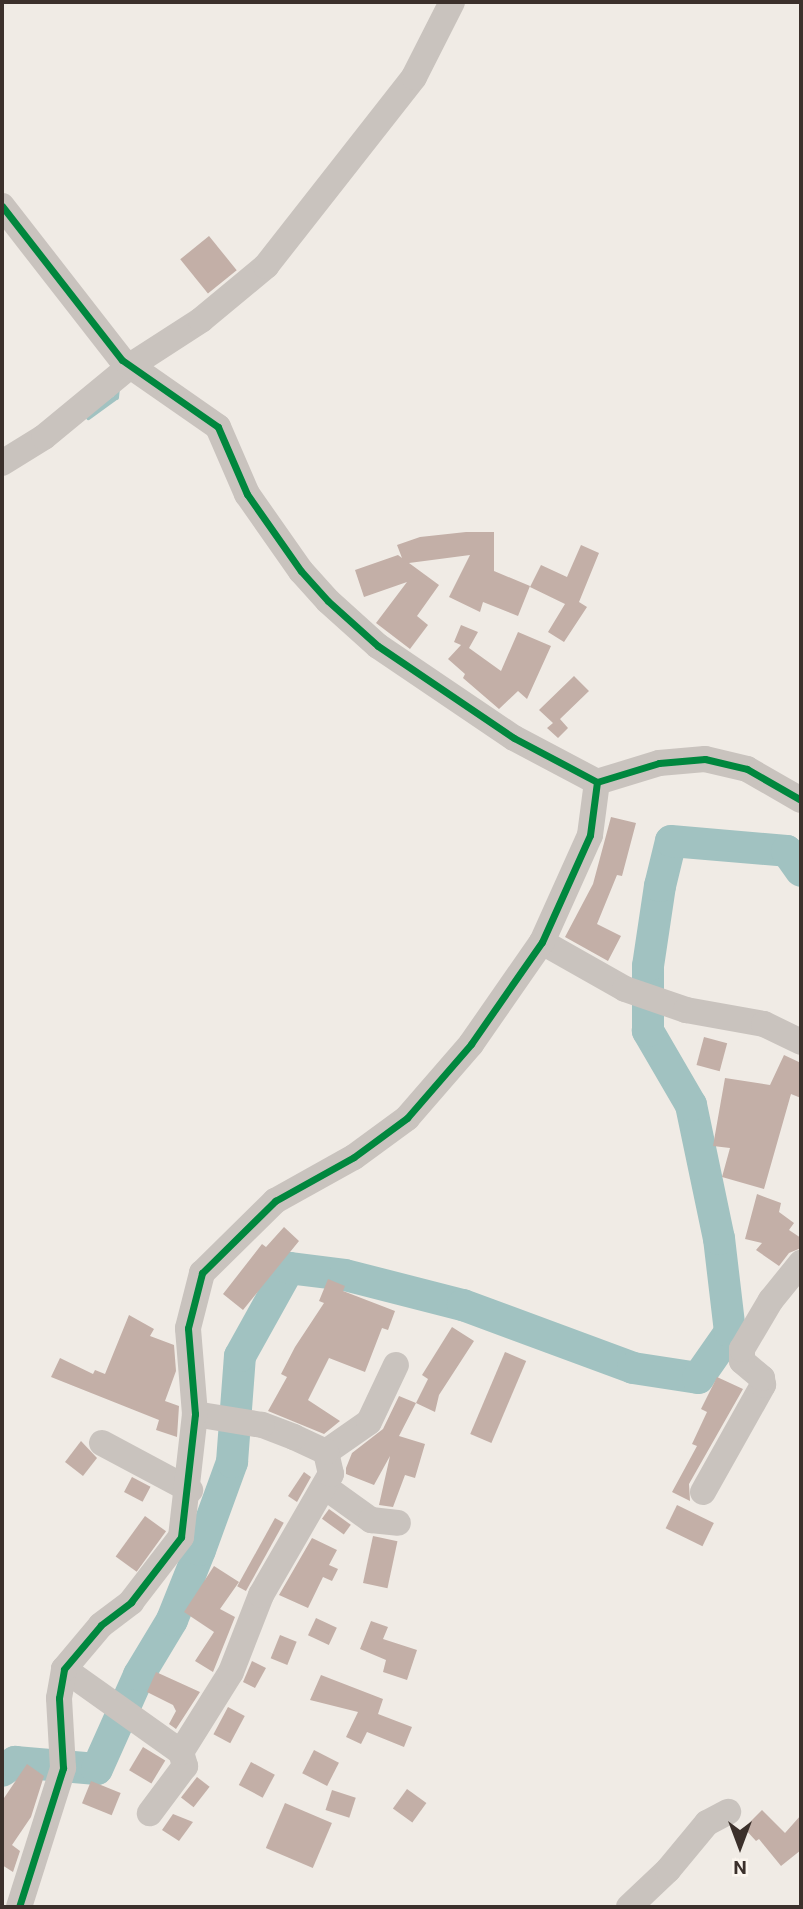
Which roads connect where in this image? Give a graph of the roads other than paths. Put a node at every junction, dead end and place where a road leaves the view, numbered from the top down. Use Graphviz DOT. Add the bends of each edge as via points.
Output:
graph roads {
  1 [pos="452,2"];
  2 [pos="2,206"];
  3 [pos="130,366"];
  4 [pos="2,463"];
  5 [pos="597,782"];
  6 [pos="801,800"];
  7 [pos="542,942"];
  8 [pos="801,1042"];
  9 [pos="801,1263"];
  10 [pos="396,1365"];
  11 [pos="195,1414"];
  12 [pos="102,1443"];
  13 [pos="326,1452"];
  14 [pos="325,1487"];
  15 [pos="190,1490"];
  16 [pos="703,1492"];
  17 [pos="398,1523"];
  18 [pos="64,1669"];
  19 [pos="181,1752"];
  20 [pos="728,1812"];
  21 [pos="150,1813"];
  22 [pos="19,1907"];
  23 [pos="629,1907"];
  1 -- 3 [label="street" via="414,77 266,266 201,320"];
  2 -- 3 [label="street"];
  3 -- 4 [label="street" via="44,437"];
  3 -- 5 [label="street" via="218,427 247,494 278,538 328,601 378,646 523,744"];
  5 -- 6 [label="street" via="659,763 705,759 747,769"];
  5 -- 7 [label="street" via="590,835"];
  7 -- 8 [label="street" via="625,989 686,1010 764,1024"];
  7 -- 11 [label="street" via="471,1044 407,1118 354,1157 275,1201 202,1273 188,1328"];
  9 -- 16 [label="street" via="771,1300 742,1349 742,1361 762,1378 763,1385"];
  10 -- 13 [label="street" via="369,1422"];
  11 -- 13 [label="street" via="262,1425"];
  11 -- 15 [label="street"];
  12 -- 15 [label="street"];
  13 -- 14 [label="street" via="331,1474"];
  14 -- 17 [label="street" via="371,1520"];
  14 -- 19 [label="street" via="261,1595 231,1672"];
  15 -- 18 [label="street" via="181,1537 170,1556 131,1602 79,1647"];
  18 -- 19 [label="street"];
  18 -- 22 [label="street" via="59,1698 63,1768"];
  19 -- 21 [label="street" via="185,1766"];
  20 -- 23 [label="street" via="707,1823"];
}
